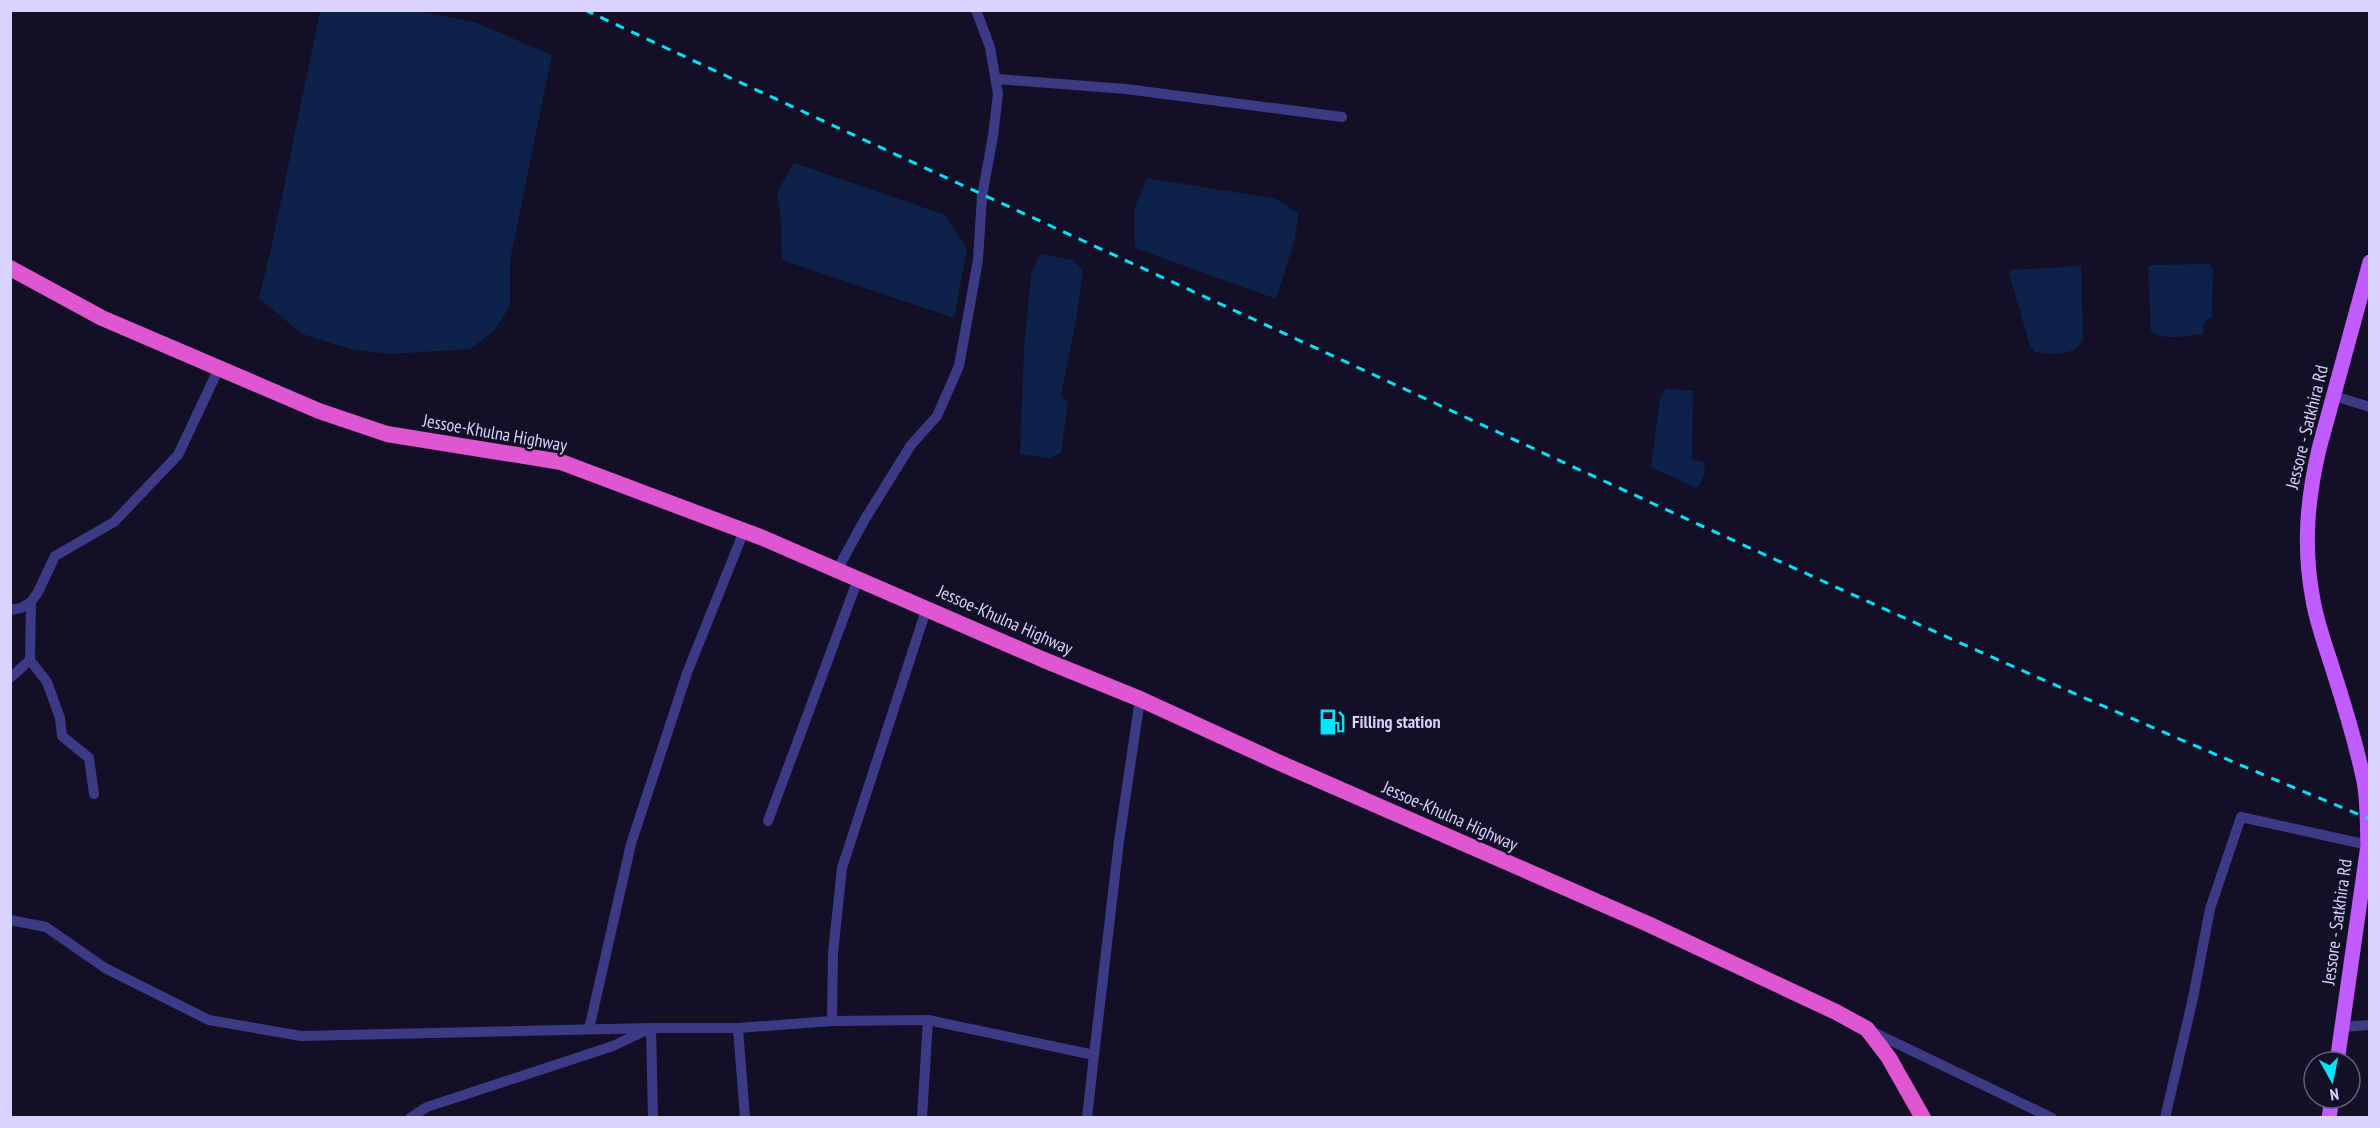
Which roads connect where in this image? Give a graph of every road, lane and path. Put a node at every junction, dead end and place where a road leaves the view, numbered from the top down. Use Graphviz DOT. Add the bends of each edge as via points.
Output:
graph roads {
  1 [pos="976,10"];
  2 [pos="997,79"];
  3 [pos="1342,117"];
  4 [pos="2370,262"];
  5 [pos="10,268"];
  6 [pos="219,368"];
  7 [pos="2334,396"];
  8 [pos="2370,407"];
  9 [pos="744,531"];
  10 [pos="837,570"];
  11 [pos="858,579"];
  12 [pos="31,602"];
  13 [pos="927,607"];
  14 [pos="10,610"];
  15 [pos="30,660"];
  16 [pos="10,678"];
  17 [pos="1140,699"];
  18 [pos="2367,790"];
  19 [pos="94,794"];
  20 [pos="768,821"];
  21 [pos="2368,845"];
  22 [pos="10,920"];
  23 [pos="928,1020"];
  24 [pos="832,1022"];
  25 [pos="2370,1025"];
  26 [pos="2342,1027"];
  27 [pos="651,1028"];
  28 [pos="738,1028"];
  29 [pos="588,1029"];
  30 [pos="1867,1029"];
  31 [pos="2339,1050"];
  32 [pos="1094,1055"];
  33 [pos="410,1118"];
  34 [pos="653,1118"];
  35 [pos="745,1118"];
  36 [pos="922,1118"];
  37 [pos="1087,1118"];
  38 [pos="1923,1118"];
  39 [pos="2052,1118"];
  40 [pos="2166,1118"];
  1 -- 2 [label="street"];
  2 -- 3 [label="street" via="1126,89"];
  2 -- 10 [label="street" via="978,260 959,366 937,416 911,445"];
  4 -- 7 [label="main road, Jessore - Satkhira Rd"];
  5 -- 6 [label="highway, Jessoe-Khulna Highway" via="102,318"];
  6 -- 9 [label="highway, Jessoe-Khulna Highway" via="320,411 387,434 561,462"];
  6 -- 12 [label="street" via="178,455 114,522 55,556"];
  7 -- 8 [label="street"];
  7 -- 18 [label="main road, Jessore - Satkhira Rd" via="2308,504 2309,572 2319,627"];
  9 -- 10 [label="highway, Jessoe-Khulna Highway"];
  9 -- 29 [label="street" via="687,673 631,844"];
  10 -- 11 [label="highway, Jessoe-Khulna Highway"];
  11 -- 13 [label="highway, Jessoe-Khulna Highway"];
  11 -- 20 [label="street"];
  12 -- 14 [label="street"];
  12 -- 15 [label="street"];
  13 -- 17 [label="highway, Jessoe-Khulna Highway"];
  13 -- 24 [label="street" via="842,868 833,953"];
  15 -- 16 [label="street"];
  15 -- 19 [label="street" via="47,682 62,736 89,758"];
  17 -- 30 [label="highway, Jessoe-Khulna Highway" via="1648,924"];
  17 -- 32 [label="street"];
  18 -- 21 [label="main road, Jessore - Satkhira Rd"];
  21 -- 26 [label="main road, Jessore - Satkhira Rd"];
  21 -- 40 [label="street" via="2241,817 2210,909"];
  22 -- 29 [label="street" via="46,927 105,968 209,1020 301,1036"];
  23 -- 24 [label="street"];
  23 -- 32 [label="street"];
  23 -- 36 [label="street"];
  24 -- 28 [label="street"];
  25 -- 26 [label="street"];
  26 -- 31 [label="main road, Jessore - Satkhira Rd"];
  27 -- 28 [label="street"];
  27 -- 29 [label="street"];
  27 -- 33 [label="street" via="614,1046 427,1107"];
  27 -- 34 [label="street"];
  28 -- 35 [label="street"];
  30 -- 38 [label="highway, Jessoe-Khulna Highway" via="1889,1058"];
  30 -- 39 [label="street"];
  32 -- 37 [label="street"];
}
